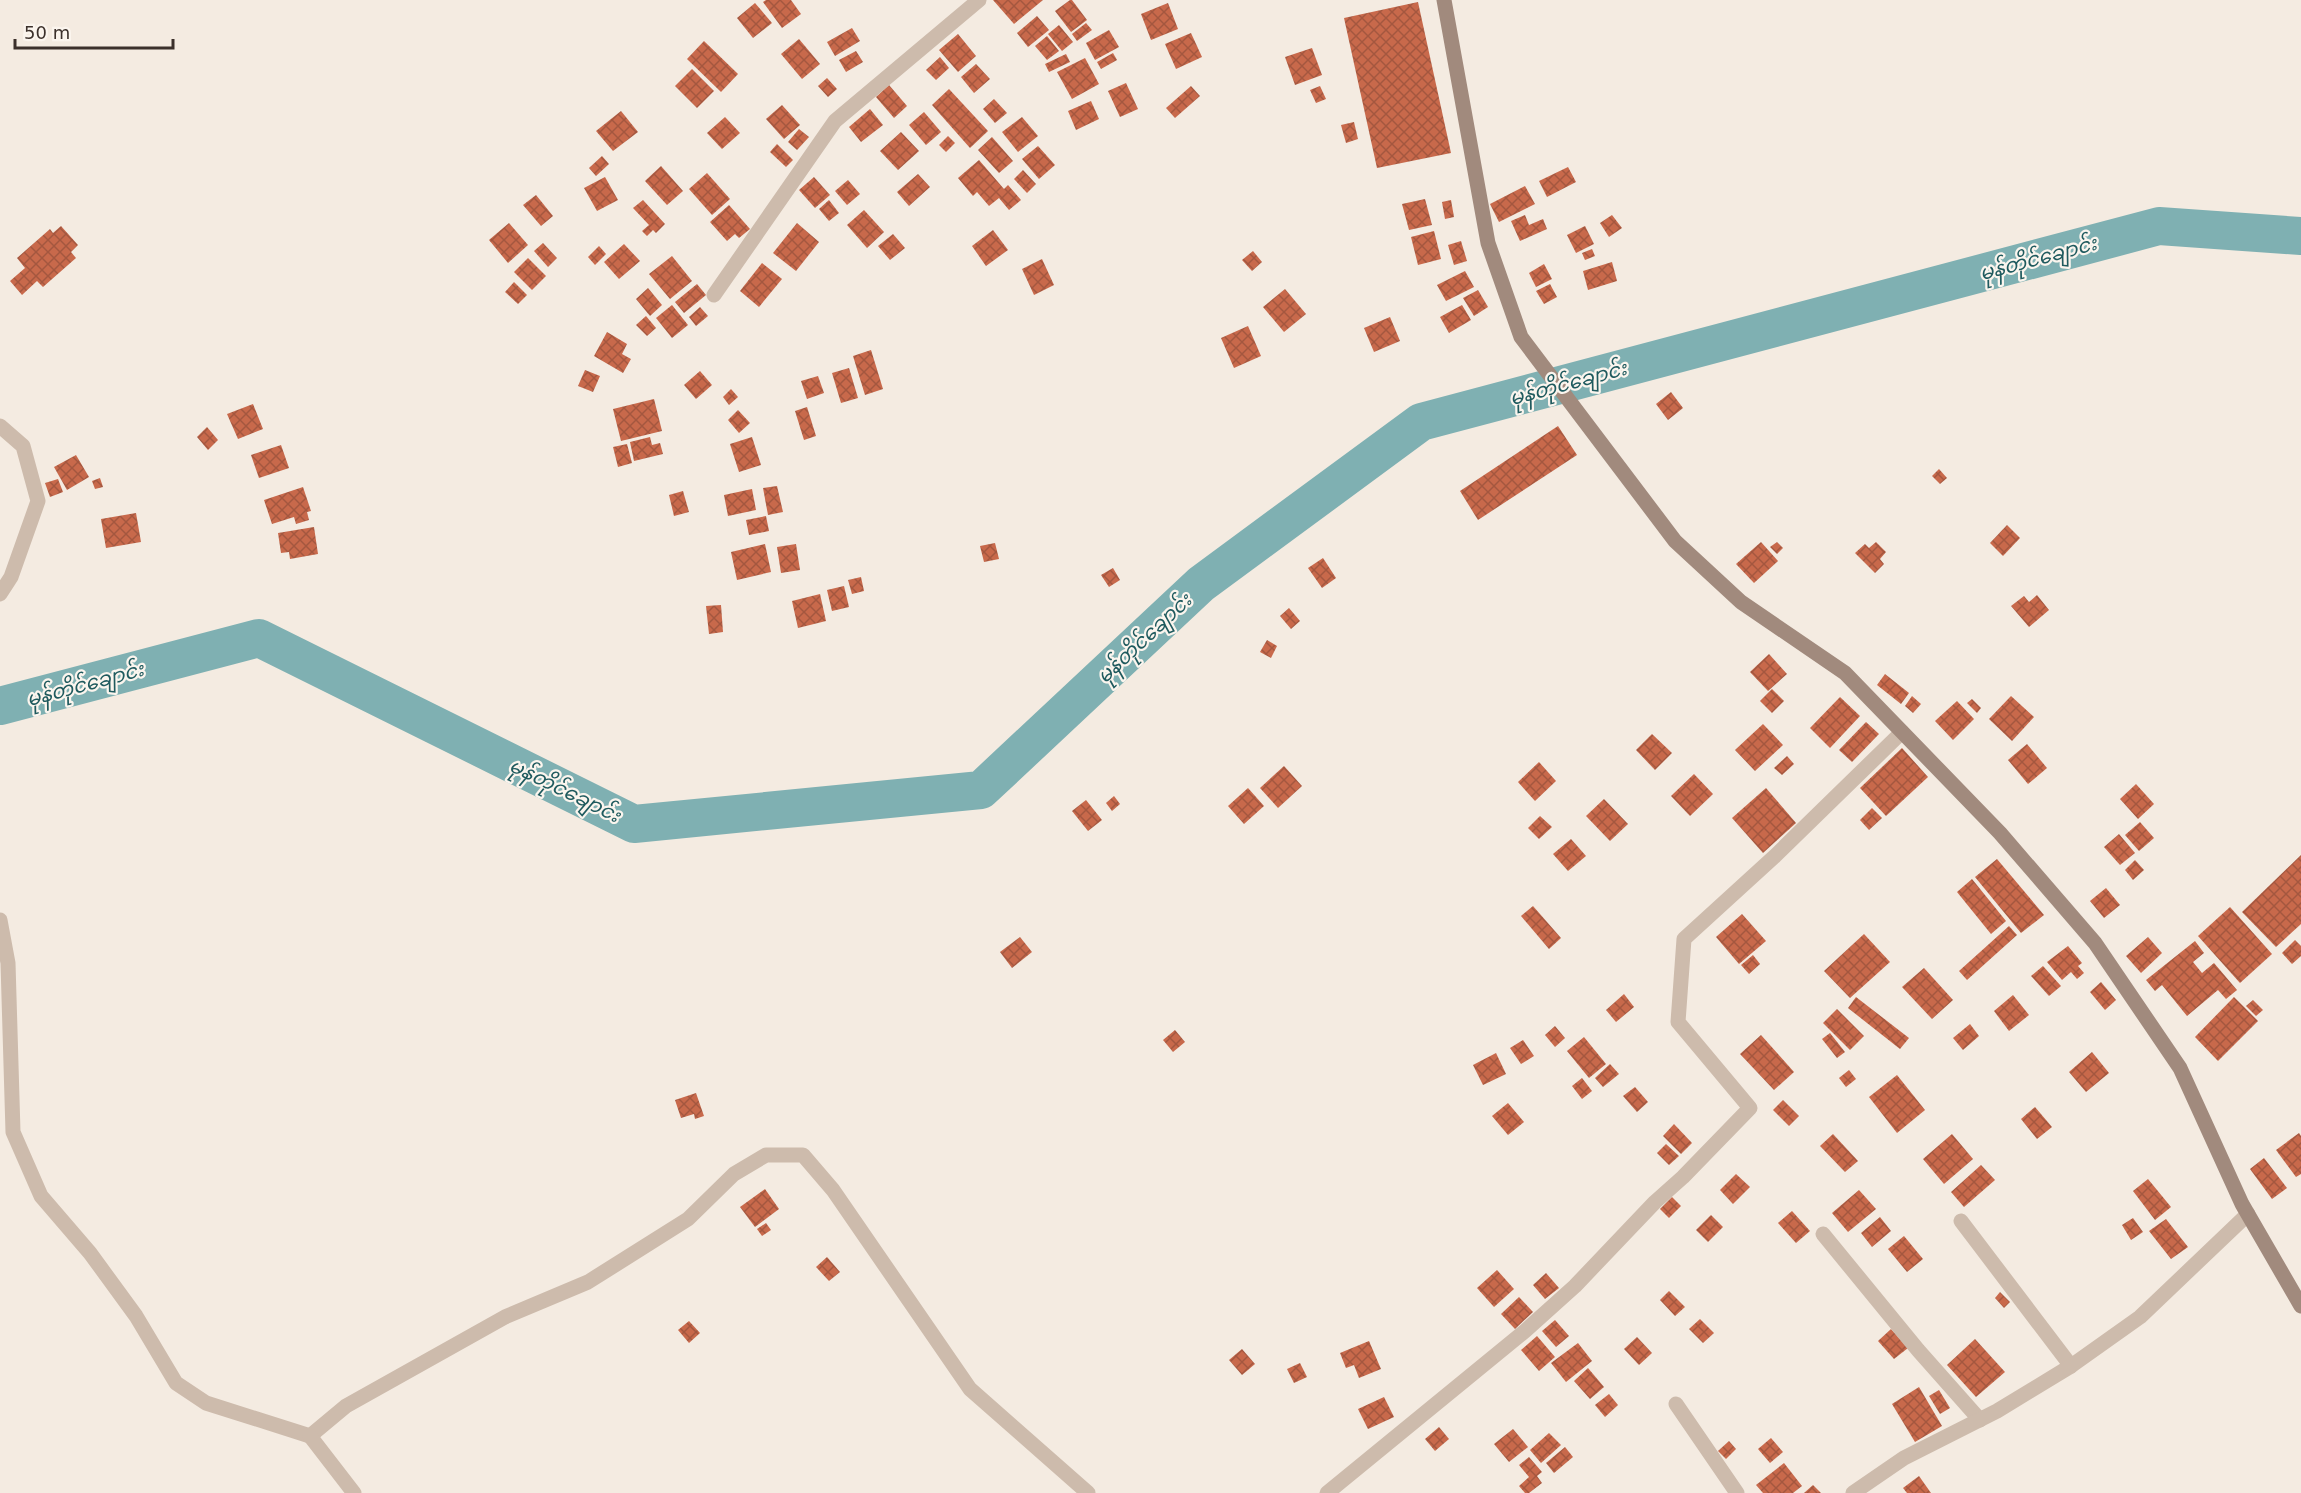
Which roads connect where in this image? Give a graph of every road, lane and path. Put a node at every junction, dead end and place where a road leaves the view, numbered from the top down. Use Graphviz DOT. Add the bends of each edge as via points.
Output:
graph roads {
  1 [pos="979,0"];
  2 [pos="1444,0"];
  3 [pos="714,296"];
  4 [pos="0,426"];
  5 [pos="0,594"];
  6 [pos="1902,732"];
  7 [pos="0,920"];
  8 [pos="2248,1214"];
  9 [pos="1961,1221"];
  10 [pos="1823,1234"];
  11 [pos="2301,1306"];
  12 [pos="2071,1366"];
  13 [pos="1676,1404"];
  14 [pos="1980,1420"];
  15 [pos="310,1436"];
  16 [pos="354,1493"];
  17 [pos="1088,1493"];
  18 [pos="1328,1493"];
  19 [pos="1737,1493"];
  20 [pos="1853,1493"];
  1 -- 3 [label="street" via="835,121"];
  2 -- 6 [label="street" via="1488,243 1521,337 1675,541 1741,602 1845,673"];
  4 -- 5 [label="street" via="23,446 38,501 11,577"];
  6 -- 8 [label="street" via="2000,833 2095,943 2180,1068"];
  6 -- 18 [label="street" via="1684,939 1677,1022 1750,1108 1575,1286"];
  7 -- 15 [label="street" via="8,963 13,1132 41,1196 123,1298 176,1383 206,1403"];
  8 -- 11 [label="street"];
  8 -- 12 [label="street" via="2140,1317"];
  9 -- 12 [label="street"];
  10 -- 14 [label="street"];
  12 -- 14 [label="street"];
  13 -- 19 [label="street"];
  14 -- 20 [label="street" via="1904,1458"];
  15 -- 16 [label="street"];
  15 -- 17 [label="street" via="346,1406 505,1317 588,1282 688,1219 734,1174 766,1155 803,1155 833,1190 970,1389"];
}
